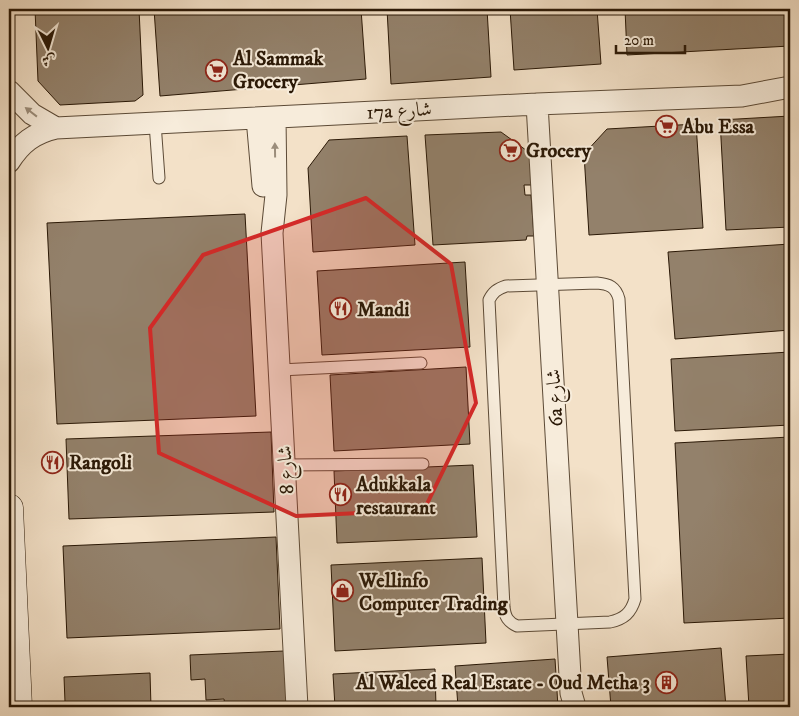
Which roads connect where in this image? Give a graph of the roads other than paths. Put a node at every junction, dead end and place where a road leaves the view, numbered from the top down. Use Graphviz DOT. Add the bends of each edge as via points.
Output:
graph roads {
  1 [pos="790,87"];
  2 [pos="9,91"];
  3 [pos="742,96"];
  4 [pos="790,100"];
  5 [pos="537,104"];
  6 [pos="266,117"];
  7 [pos="155,123"];
  8 [pos="56,128"];
  9 [pos="9,162"];
  10 [pos="159,178"];
  11 [pos="548,285"];
  12 [pos="421,363"];
  13 [pos="280,370"];
  14 [pos="423,464"];
  15 [pos="285,465"];
  16 [pos="9,508"];
  17 [pos="567,624"];
  18 [pos="572,703"];
  19 [pos="18,707"];
  20 [pos="297,707"];
  1 -- 3 [label="street"];
  8 -- 2 [label="street, one-way" via="32,114"];
  3 -- 4 [label="street"];
  3 -- 5 [label="street, 17a شارع"];
  5 -- 6 [label="street, 17a شارع"];
  5 -- 11 [label="street, 6a شارع"];
  6 -- 7 [label="street, 17a شارع"];
  6 -- 13 [label="street, شارع 8" via="276,195 272,233"];
  7 -- 8 [label="street, 17a شارع"];
  7 -- 10 [label="lane"];
  8 -- 9 [label="street, 17a شارع" via="28,139"];
  11 -- 17 [label="street, 6a شارع"];
  11 -- 17 [label="lane" via="498,288 489,300 504,607 505,615 517,626"];
  11 -- 17 [label="lane" via="605,284 612,286 619,298 635,599 633,608 619,620"];
  12 -- 13 [label="lane"];
  13 -- 15 [label="street, شارع 8"];
  14 -- 15 [label="lane"];
  15 -- 20 [label="street, شارع 8"];
  16 -- 19 [label="main road"];
  17 -- 18 [label="street, 6a شارع"];
}
